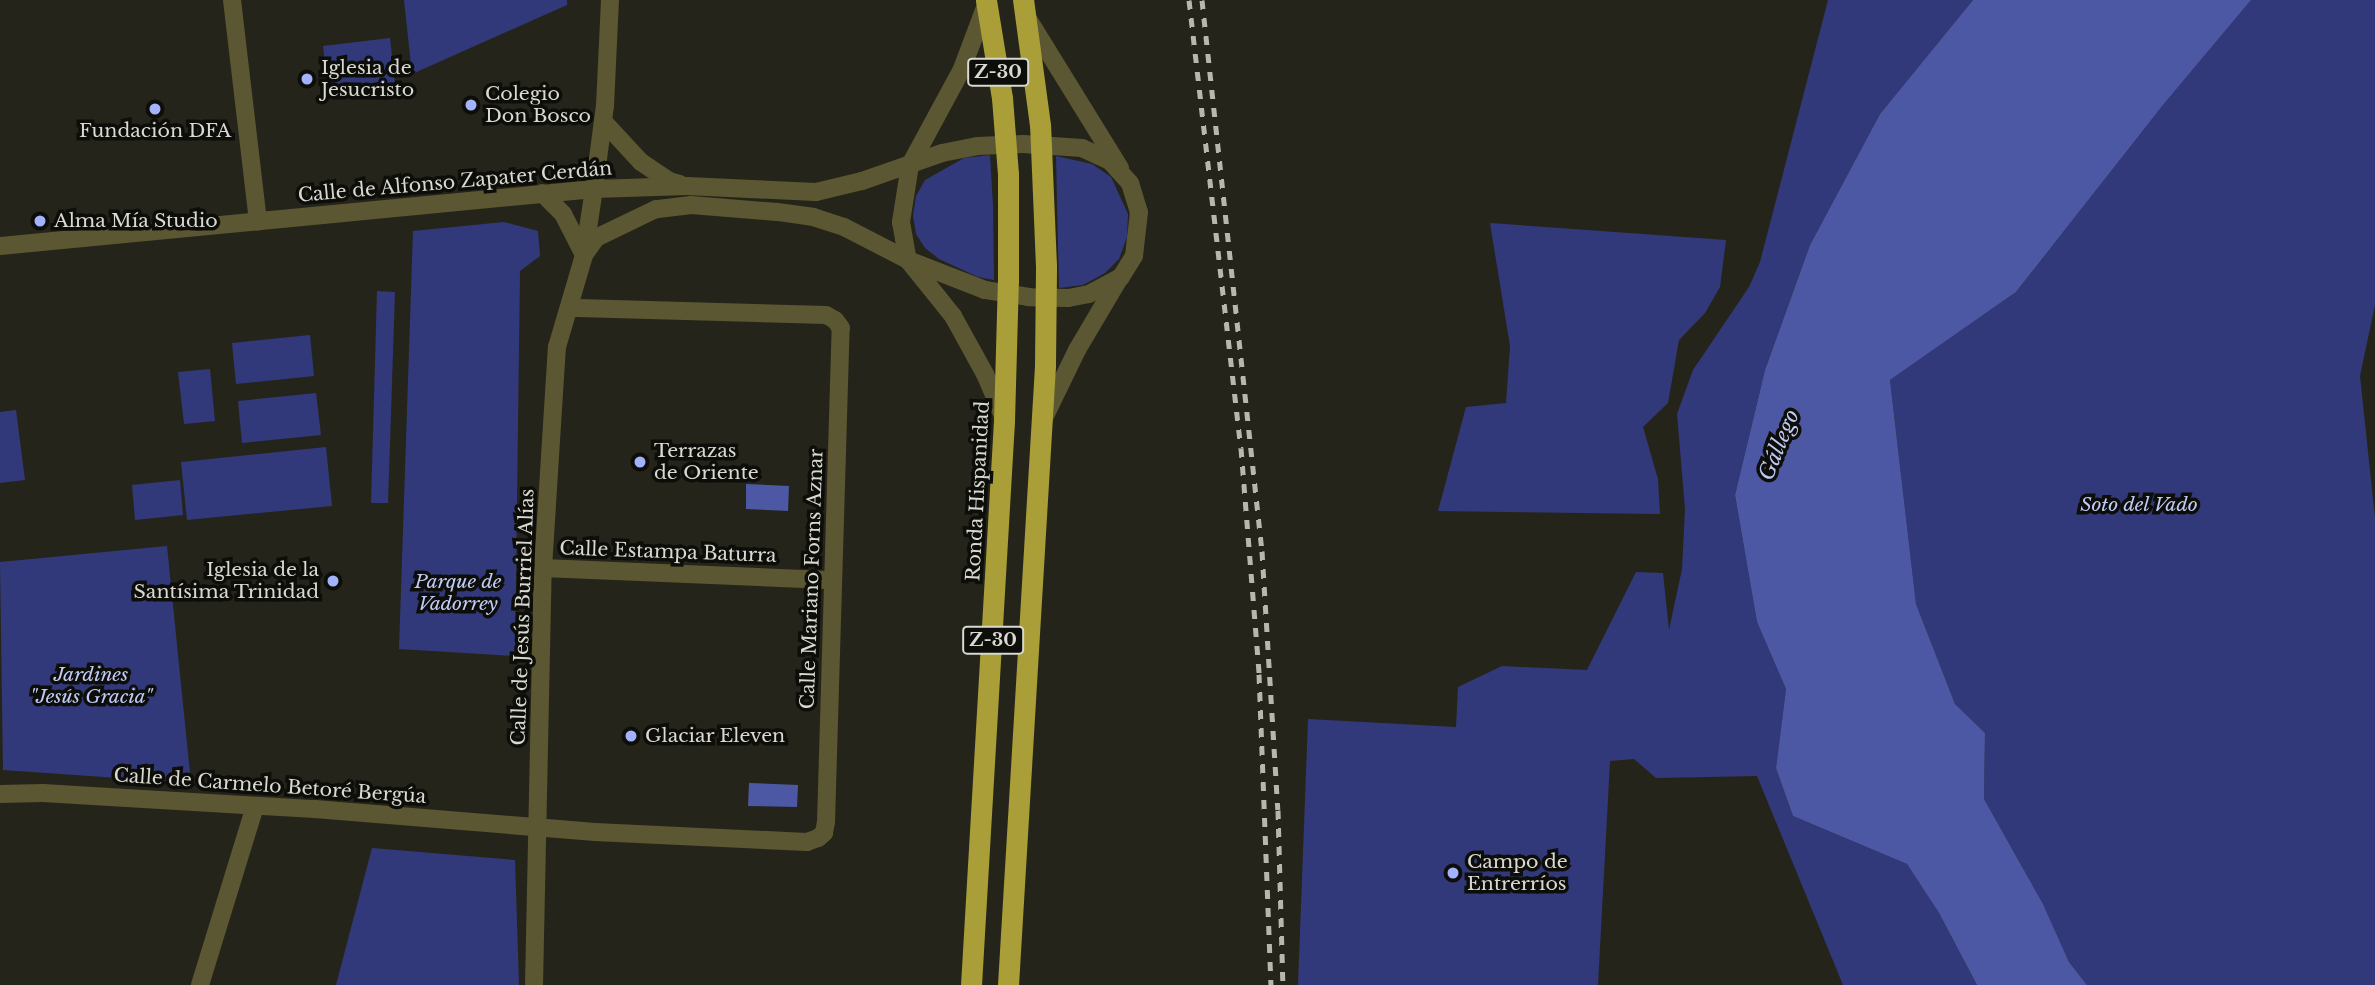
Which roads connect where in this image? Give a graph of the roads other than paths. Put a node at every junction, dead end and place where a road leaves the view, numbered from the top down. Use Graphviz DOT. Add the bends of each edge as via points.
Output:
graph roads {
  1 [pos="232,0"];
  2 [pos="610,0"];
  3 [pos="986,2"];
  4 [pos="1025,10"];
  5 [pos="603,121"];
  6 [pos="1005,144"];
  7 [pos="1041,144"];
  8 [pos="911,165"];
  9 [pos="1121,171"];
  10 [pos="687,186"];
  11 [pos="594,189"];
  12 [pos="542,192"];
  13 [pos="258,221"];
  14 [pos="0,246"];
  15 [pos="584,256"];
  16 [pos="908,260"];
  17 [pos="1121,277"];
  18 [pos="1008,295"];
  19 [pos="1045,299"];
  20 [pos="569,308"];
  21 [pos="1004,421"];
  22 [pos="1041,424"];
  23 [pos="543,568"];
  24 [pos="833,580"];
  25 [pos="0,794"];
  26 [pos="255,806"];
  27 [pos="537,827"];
  28 [pos="824,832"];
  29 [pos="200,985"];
  30 [pos="534,985"];
  31 [pos="971,985"];
  32 [pos="1008,985"];
  1 -- 13 [label="street"];
  2 -- 5 [label="street, Calle de Jesús Burriel Alías"];
  3 -- 6 [label="highway, Ronda Hispanidad / Z-30"];
  3 -- 8 [label="street" via="962,69"];
  4 -- 7 [label="highway, Z-30"];
  4 -- 9 [label="street"];
  5 -- 10 [label="street" via="640,162 669,181"];
  5 -- 11 [label="street, Calle de Jesús Burriel Alías"];
  6 -- 7 [label="street, Calle de Alfonso Zapater Cerdán"];
  6 -- 8 [label="street, Calle de Alfonso Zapater Cerdán" via="954,150"];
  6 -- 18 [label="highway, Ronda Hispanidad / Z-30"];
  7 -- 9 [label="street, Calle de Alfonso Zapater Cerdán" via="1082,148"];
  7 -- 19 [label="highway, Z-30"];
  8 -- 10 [label="street, Calle de Alfonso Zapater Cerdán" via="816,192"];
  8 -- 16 [label="street" via="901,208"];
  9 -- 17 [label="street" via="1136,198 1139,225 1134,256"];
  10 -- 11 [label="street, Calle de Alfonso Zapater Cerdán"];
  11 -- 12 [label="street, Calle de Alfonso Zapater Cerdán"];
  11 -- 15 [label="street, Calle de Jesús Burriel Alías"];
  12 -- 13 [label="street, Calle de Alfonso Zapater Cerdán"];
  12 -- 15 [label="street" via="563,215"];
  13 -- 14 [label="street, Calle de Alfonso Zapater Cerdán"];
  15 -- 16 [label="street" via="596,238 656,209 691,205 814,217"];
  15 -- 20 [label="street, Calle de Jesús Burriel Alías"];
  16 -- 18 [label="street"];
  16 -- 21 [label="street" via="953,316"];
  17 -- 19 [label="street" via="1089,294"];
  17 -- 22 [label="street" via="1077,350"];
  18 -- 19 [label="street"];
  18 -- 21 [label="highway, Ronda Hispanidad / Z-30"];
  19 -- 22 [label="highway, Z-30"];
  20 -- 23 [label="street, Calle de Jesús Burriel Alías" via="557,347"];
  20 -- 24 [label="street, Calle Mariano Forns Aznar" via="826,315 841,328"];
  21 -- 31 [label="highway, Ronda Hispanidad / Z-30"];
  22 -- 32 [label="highway, Z-30"];
  23 -- 24 [label="street, Calle Estampa Baturra"];
  23 -- 27 [label="street, Calle de Jesús Burriel Alías"];
  24 -- 28 [label="street, Calle Mariano Forns Aznar"];
  25 -- 26 [label="street, Calle de Carmelo Betoré Bergúa"];
  26 -- 27 [label="street, Calle de Carmelo Betoré Bergúa"];
  26 -- 29 [label="street"];
  27 -- 28 [label="street, Calle de Carmelo Betoré Bergúa" via="807,842"];
  27 -- 30 [label="street, Calle de Jesús Burriel Alías"];
}
